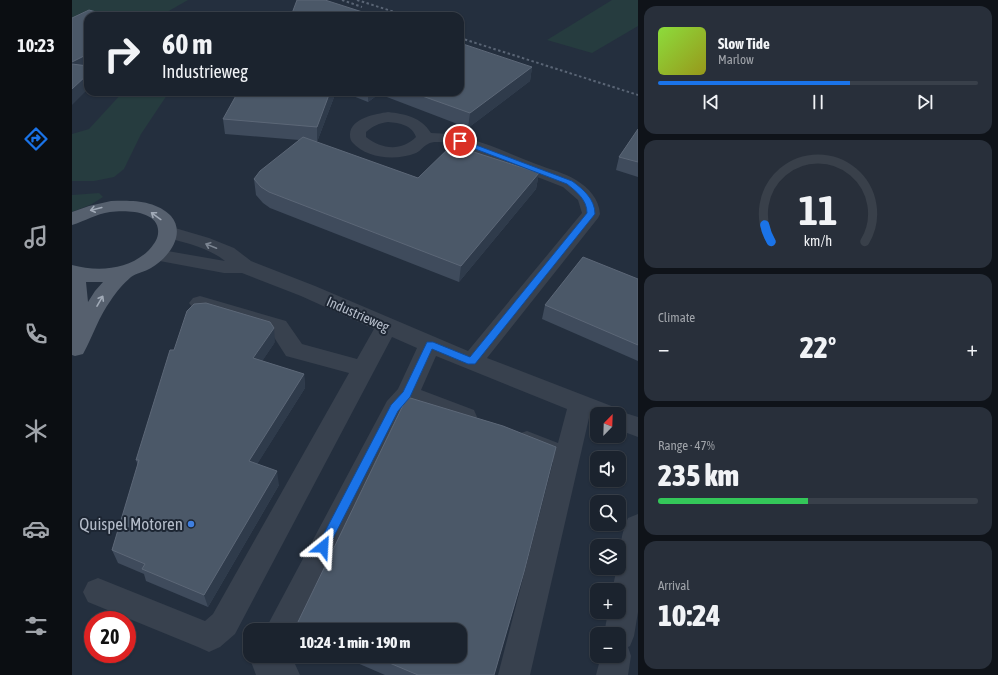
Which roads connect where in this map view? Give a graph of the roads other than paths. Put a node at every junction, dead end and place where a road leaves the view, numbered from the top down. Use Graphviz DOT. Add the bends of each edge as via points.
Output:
graph roads {
  1 [pos="424,138"];
  2 [pos="73,217"];
  3 [pos="168,232"];
  4 [pos="156,255"];
  5 [pos="244,266"];
  6 [pos="125,272"];
  7 [pos="74,273"];
  8 [pos="200,303"];
  9 [pos="386,327"];
  10 [pos="430,345"];
  11 [pos="74,354"];
  12 [pos="472,362"];
  13 [pos="363,370"];
  14 [pos="407,394"];
  15 [pos="580,404"];
  16 [pos="590,408"];
  17 [pos="626,423"];
  18 [pos="487,426"];
  19 [pos="638,427"];
  20 [pos="509,434"];
  21 [pos="567,457"];
  22 [pos="638,526"];
  23 [pos="98,592"];
  24 [pos="284,623"];
  25 [pos="621,627"];
  26 [pos="267,663"];
  27 [pos="615,663"];
  28 [pos="284,675"];
  29 [pos="514,675"];
  30 [pos="612,675"];
  1 -- 12 [label="street" via="460,141 569,183 582,192 591,207 591,214"];
  3 -- 2 [label="main road, one-way" via="164,222 144,208 123,205 100,208"];
  3 -- 4 [label="main road" via="165,244"];
  5 -- 3 [label="street, Industrieweg, one-way" via="227,252"];
  4 -- 5 [label="street, Industrieweg" via="224,267"];
  4 -- 6 [label="main road"];
  5 -- 9 [label="street, Industrieweg" via="308,291"];
  6 -- 7 [label="main road" via="108,276"];
  11 -- 6 [label="main road, one-way" via="102,296"];
  7 -- 11 [label="main road" via="78,296"];
  8 -- 13 [label="street" via="278,326 294,350"];
  9 -- 10 [label="street, Industrieweg"];
  9 -- 13 [label="street"];
  10 -- 12 [label="street, Industrieweg"];
  10 -- 14 [label="street"];
  12 -- 15 [label="street, Industrieweg"];
  13 -- 23 [label="street" via="224,624 209,637"];
  14 -- 18 [label="street"];
  14 -- 24 [label="street" via="394,408"];
  15 -- 16 [label="street, Industrieweg"];
  15 -- 21 [label="street"];
  17 -- 19 [label="street"];
  20 -- 21 [label="street"];
  21 -- 29 [label="street"];
  22 -- 25 [label="street"];
  26 -- 28 [label="street" via="276,673"];
  27 -- 30 [label="street"];
}
